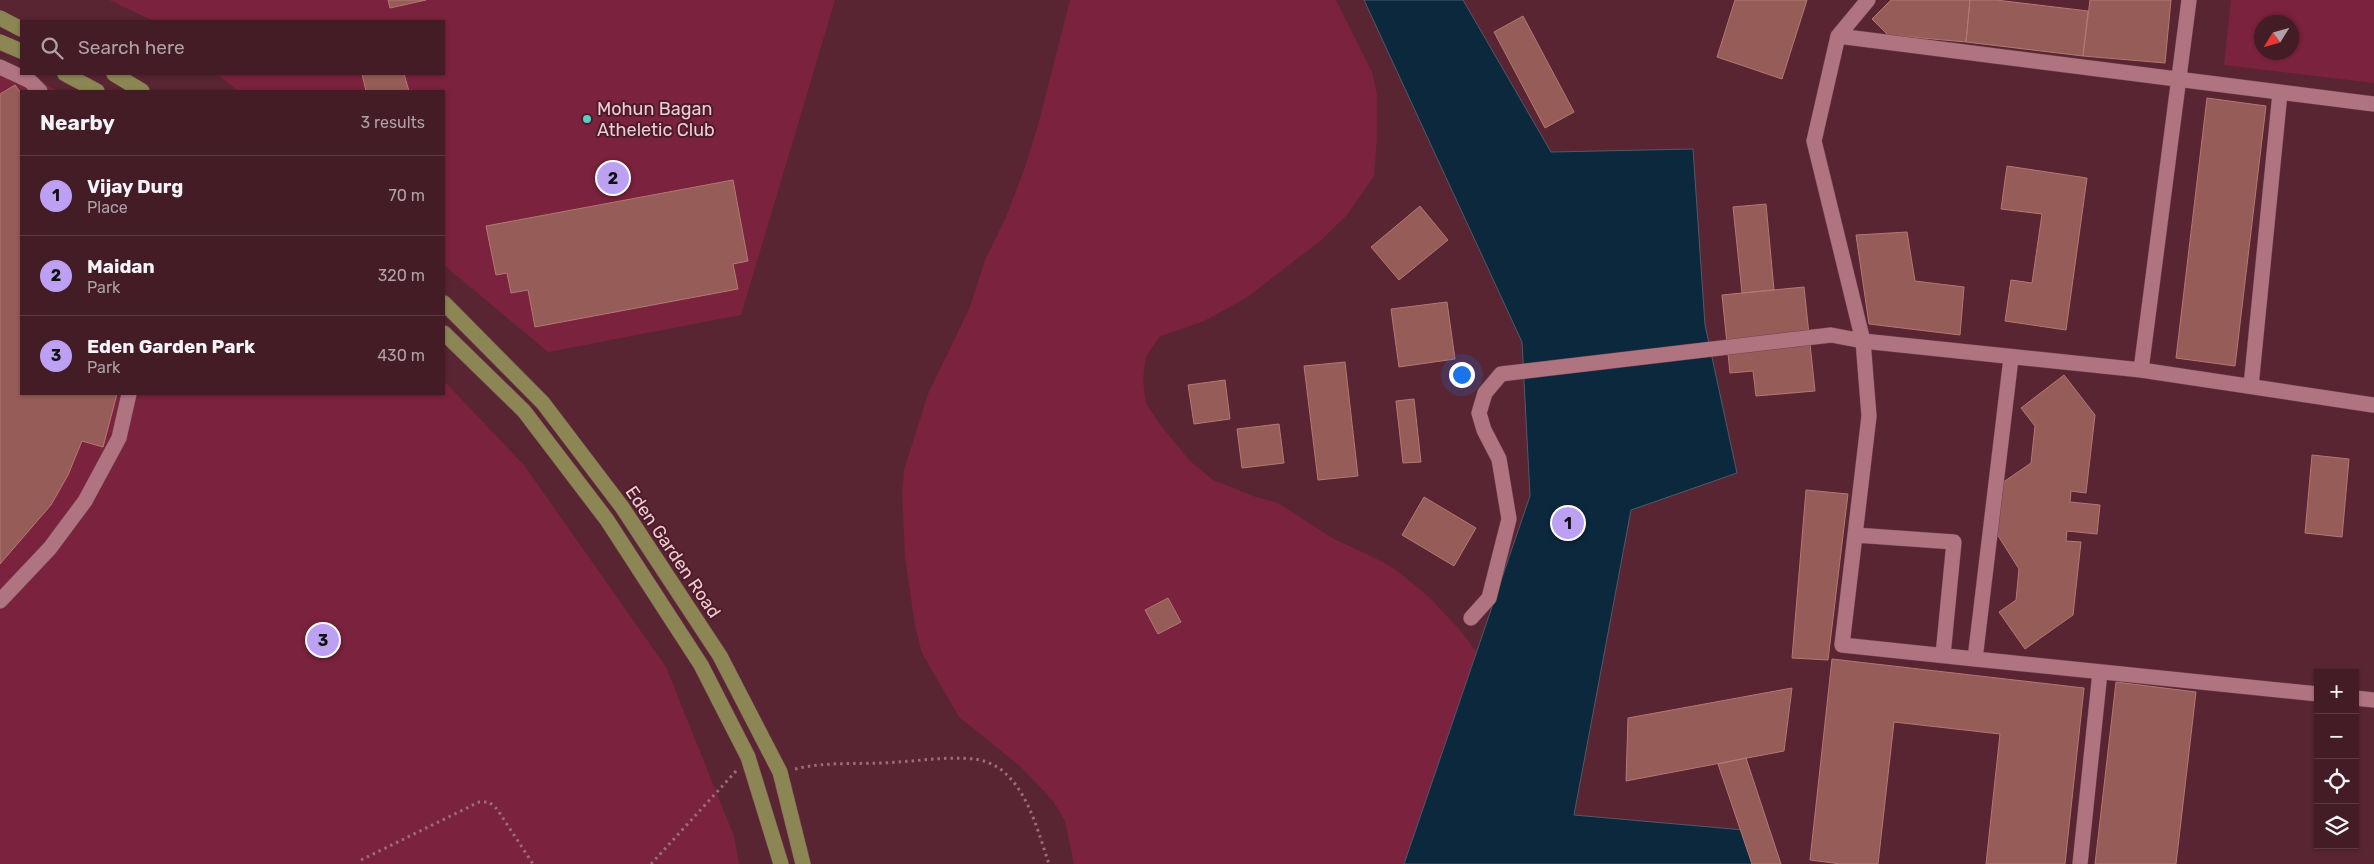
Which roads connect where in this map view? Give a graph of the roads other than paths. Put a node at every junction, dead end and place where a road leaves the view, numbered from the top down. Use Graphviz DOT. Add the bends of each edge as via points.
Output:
graph roads {
  1 [pos="1868,0"];
  2 [pos="2189,0"];
  3 [pos="0,18"];
  4 [pos="20,28"];
  5 [pos="1838,36"];
  6 [pos="0,42"];
  7 [pos="20,51"];
  8 [pos="0,67"];
  9 [pos="67,75"];
  10 [pos="116,75"];
  11 [pos="2178,80"];
  12 [pos="35,82"];
  13 [pos="88,89"];
  14 [pos="140,90"];
  15 [pos="2280,93"];
  16 [pos="2374,104"];
  17 [pos="445,304"];
  18 [pos="445,334"];
  19 [pos="1862,341"];
  20 [pos="2011,358"];
  21 [pos="2141,370"];
  22 [pos="2251,386"];
  23 [pos="129,395"];
  24 [pos="2374,406"];
  25 [pos="1855,535"];
  26 [pos="0,601"];
  27 [pos="1471,618"];
  28 [pos="1943,655"];
  29 [pos="1975,659"];
  30 [pos="2100,672"];
  31 [pos="2314,694"];
  32 [pos="2359,698"];
  33 [pos="2374,700"];
  34 [pos="781,864"];
  35 [pos="803,864"];
  36 [pos="2080,864"];
  1 -- 5 [label="lane"];
  2 -- 11 [label="lane"];
  3 -- 4 [label="main road"];
  5 -- 11 [label="lane"];
  5 -- 19 [label="lane" via="1814,141"];
  6 -- 7 [label="main road"];
  8 -- 12 [label="lane"];
  9 -- 13 [label="main road"];
  10 -- 14 [label="main road"];
  11 -- 15 [label="lane"];
  11 -- 21 [label="lane"];
  15 -- 16 [label="lane"];
  15 -- 22 [label="lane"];
  17 -- 35 [label="main road, Eden Garden Road" via="543,403 622,507 720,656 780,772"];
  18 -- 34 [label="main road" via="524,411 607,520 701,665 748,757"];
  19 -- 20 [label="lane"];
  19 -- 25 [label="lane" via="1869,416"];
  19 -- 27 [label="lane" via="1831,335 1501,374 1485,394 1479,413 1499,459 1509,519 1489,598"];
  20 -- 21 [label="lane"];
  20 -- 29 [label="lane"];
  21 -- 22 [label="lane"];
  22 -- 24 [label="lane"];
  23 -- 26 [label="lane" via="119,438 85,501 50,548"];
  25 -- 28 [label="lane" via="1842,645"];
  25 -- 28 [label="lane" via="1954,542"];
  28 -- 29 [label="lane"];
  29 -- 30 [label="lane"];
  30 -- 31 [label="lane"];
  30 -- 36 [label="lane"];
  32 -- 33 [label="lane"];
}
